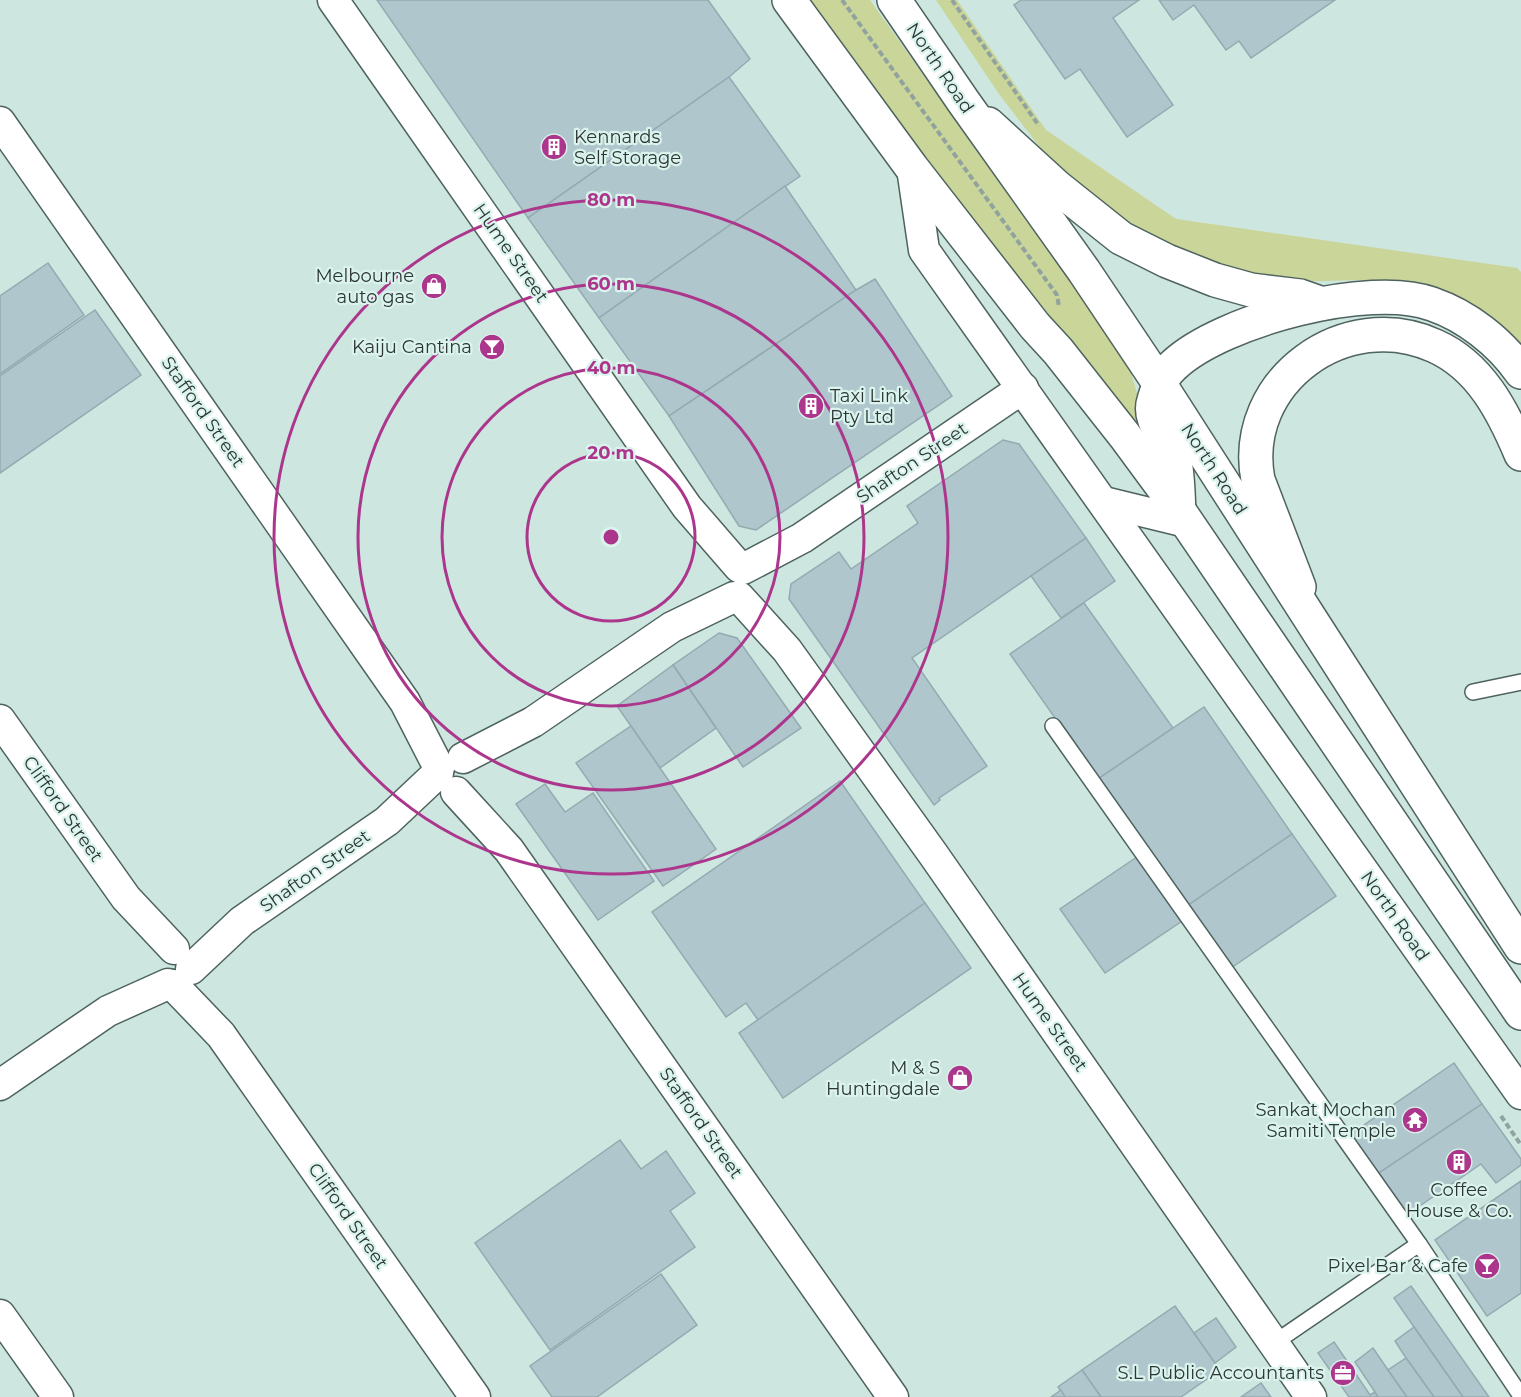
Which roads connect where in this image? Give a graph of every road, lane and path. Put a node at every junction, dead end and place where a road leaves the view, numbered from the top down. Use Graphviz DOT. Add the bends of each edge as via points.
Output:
graph roads {
  1 [pos="333,0"];
  2 [pos="789,0"];
  3 [pos="842,0"];
  4 [pos="894,0"];
  5 [pos="952,0"];
  6 [pos="963,100"];
  7 [pos="0,122"];
  8 [pos="1043,132"];
  9 [pos="912,168"];
  10 [pos="1056,295"];
  11 [pos="1320,303"];
  12 [pos="1521,372"];
  13 [pos="1159,383"];
  14 [pos="1023,388"];
  15 [pos="1521,454"];
  16 [pos="1104,502"];
  17 [pos="1183,517"];
  18 [pos="738,582"];
  19 [pos="1315,625"];
  20 [pos="1521,682"];
  21 [pos="1473,692"];
  22 [pos="0,720"];
  23 [pos="1053,726"];
  24 [pos="456,774"];
  25 [pos="1521,947"];
  26 [pos="174,967"];
  27 [pos="1521,1013"];
  28 [pos="0,1084"];
  29 [pos="1521,1094"];
  30 [pos="1419,1244"];
  31 [pos="0,1315"];
  32 [pos="1274,1343"];
  33 [pos="1521,1396"];
  34 [pos="58,1397"];
  35 [pos="475,1397"];
  36 [pos="893,1397"];
  37 [pos="1311,1397"];
  1 -- 18 [label="street, Hume Street"];
  2 -- 9 [label="main road, North Road"];
  3 -- 10 [label="path"];
  4 -- 6 [label="main road, North Road"];
  5 -- 8 [label="path"];
  6 -- 11 [label="main road" via="1057,187 1121,238 1215,280"];
  6 -- 13 [label="main road, North Road"];
  7 -- 24 [label="street, Stafford Street"];
  9 -- 14 [label="street, North Road" via="924,250"];
  9 -- 17 [label="main road, North Road" via="1125,436"];
  11 -- 12 [label="main road" via="1367,296 1431,303 1456,314 1486,335"];
  11 -- 13 [label="main road" via="1208,342 1175,363"];
  13 -- 17 [label="main road" via="1152,410 1173,454"];
  13 -- 19 [label="main road, North Road"];
  14 -- 16 [label="street, North Road"];
  14 -- 18 [label="street, Shafton Street"];
  15 -- 19 [label="main road" via="1506,417 1482,382 1454,357 1430,344 1402,336 1363,336 1336,343 1293,371 1266,408 1259,430 1256,469 1264,500"];
  16 -- 17 [label="street"];
  16 -- 29 [label="street, North Road"];
  17 -- 27 [label="main road, North Road"];
  18 -- 24 [label="street, Shafton Street"];
  18 -- 32 [label="street, Hume Street"];
  19 -- 25 [label="main road, North Road"];
  20 -- 21 [label="lane"];
  22 -- 26 [label="street, Clifford Street"];
  23 -- 30 [label="lane"];
  24 -- 26 [label="street, Shafton Street"];
  24 -- 36 [label="street, Stafford Street"];
  26 -- 28 [label="street, Shafton Street"];
  26 -- 35 [label="street, Clifford Street"];
  30 -- 32 [label="lane"];
  30 -- 33 [label="lane"];
  31 -- 34 [label="street"];
  32 -- 37 [label="street, Hume Street"];
}
